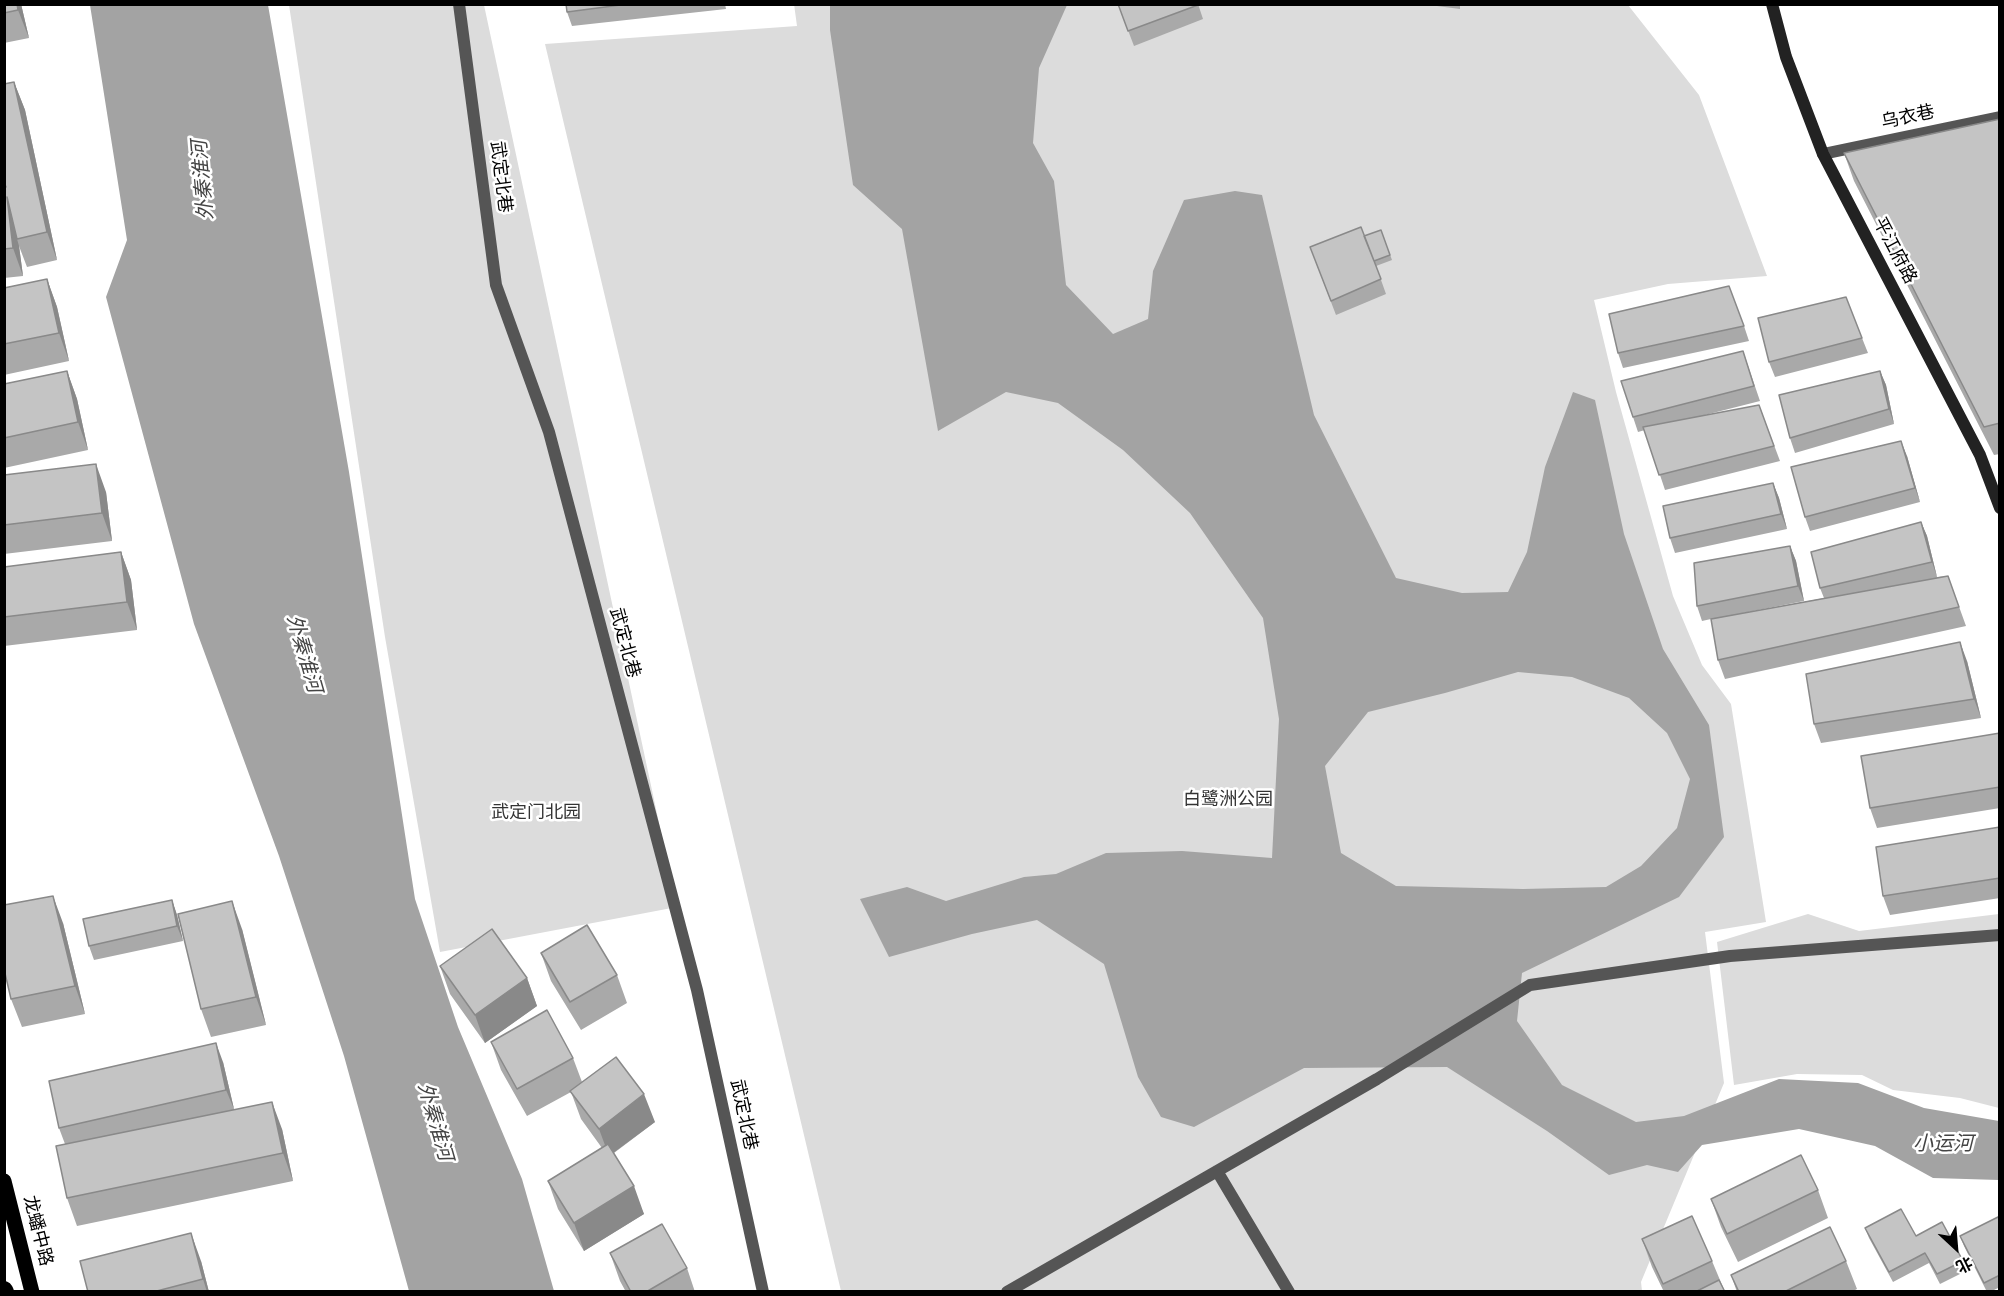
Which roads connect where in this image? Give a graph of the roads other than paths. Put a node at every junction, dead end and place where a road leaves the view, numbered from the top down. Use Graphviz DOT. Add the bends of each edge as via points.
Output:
graph roads {
  1 [pos="459,4"];
  2 [pos="1772,4"];
  3 [pos="2000,117"];
  4 [pos="1823,154"];
  5 [pos="2000,508"];
  6 [pos="2000,935"];
  7 [pos="1217,1171"];
  8 [pos="4,1180"];
  9 [pos="32,1292"];
  10 [pos="763,1292"];
  11 [pos="1007,1292"];
  12 [pos="1289,1292"];
  1 -- 10 [label="street, 武定北巷" via="496,285 552,443 697,990"];
  2 -- 4 [label="street, 平江府路" via="1786,57"];
  3 -- 4 [label="street, 乌衣巷"];
  4 -- 5 [label="street, 平江府路" via="1980,455"];
  6 -- 7 [label="street" via="1730,956 1530,986"];
  7 -- 11 [label="street"];
  7 -- 12 [label="street"];
  8 -- 9 [label="main road, 龙蟠中路"];
}
